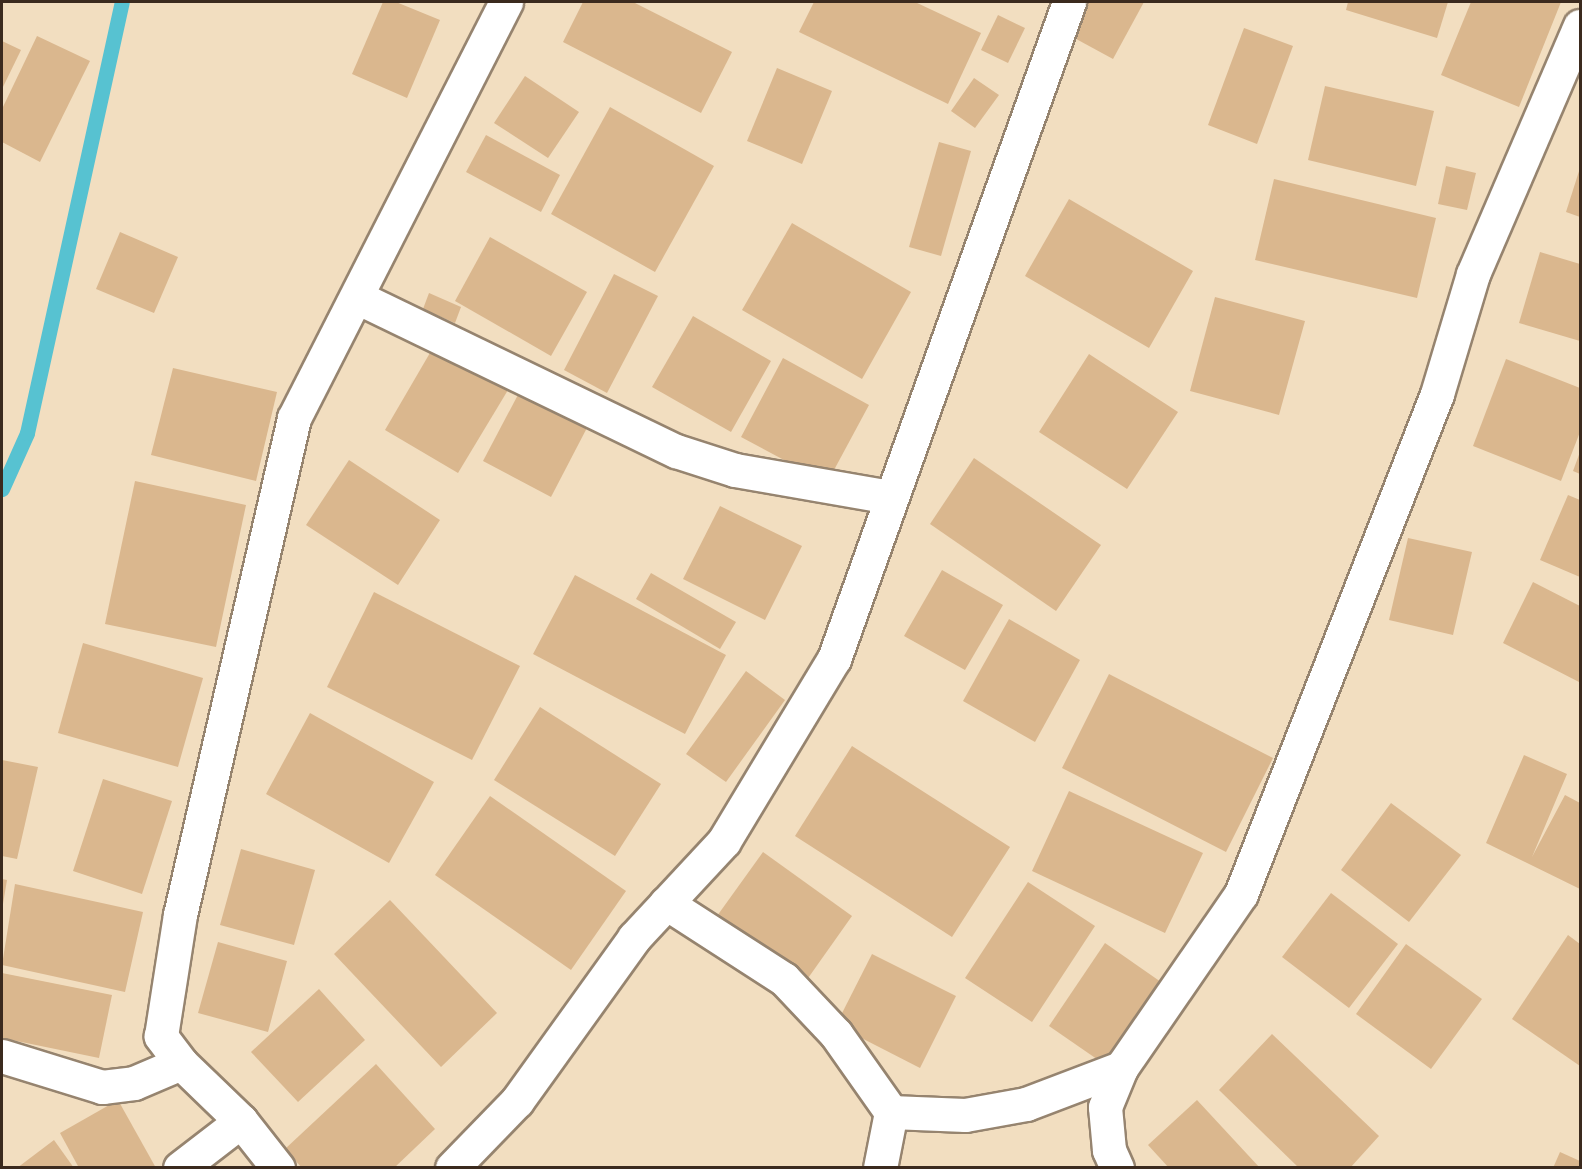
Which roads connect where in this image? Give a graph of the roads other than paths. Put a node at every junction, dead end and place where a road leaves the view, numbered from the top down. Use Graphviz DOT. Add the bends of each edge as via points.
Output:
graph roads {
  1 [pos="506,2"];
  2 [pos="1069,2"];
  3 [pos="1581,26"];
  4 [pos="359,298"];
  5 [pos="889,497"];
  6 [pos="666,903"];
  7 [pos="2,1056"];
  8 [pos="181,1063"];
  9 [pos="1121,1068"];
  10 [pos="891,1112"];
  11 [pos="241,1121"];
  12 [pos="180,1167"];
  13 [pos="278,1167"];
  14 [pos="452,1167"];
  15 [pos="880,1167"];
  16 [pos="1117,1167"];
  1 -- 4 [label="street"];
  2 -- 5 [label="street"];
  3 -- 9 [label="street" via="1473,274 1437,394 1241,894"];
  4 -- 5 [label="street" via="676,451 735,470"];
  4 -- 8 [label="street" via="294,418 180,915 161,1036"];
  5 -- 6 [label="street" via="834,659 724,841"];
  6 -- 10 [label="street" via="784,979 836,1034"];
  6 -- 14 [label="street" via="634,938 517,1101"];
  7 -- 8 [label="street" via="102,1088 134,1083"];
  8 -- 11 [label="street"];
  9 -- 10 [label="street" via="1026,1104 965,1115"];
  9 -- 16 [label="street" via="1105,1107 1109,1150"];
  10 -- 15 [label="street"];
  11 -- 12 [label="street"];
  11 -- 13 [label="street"];
}
